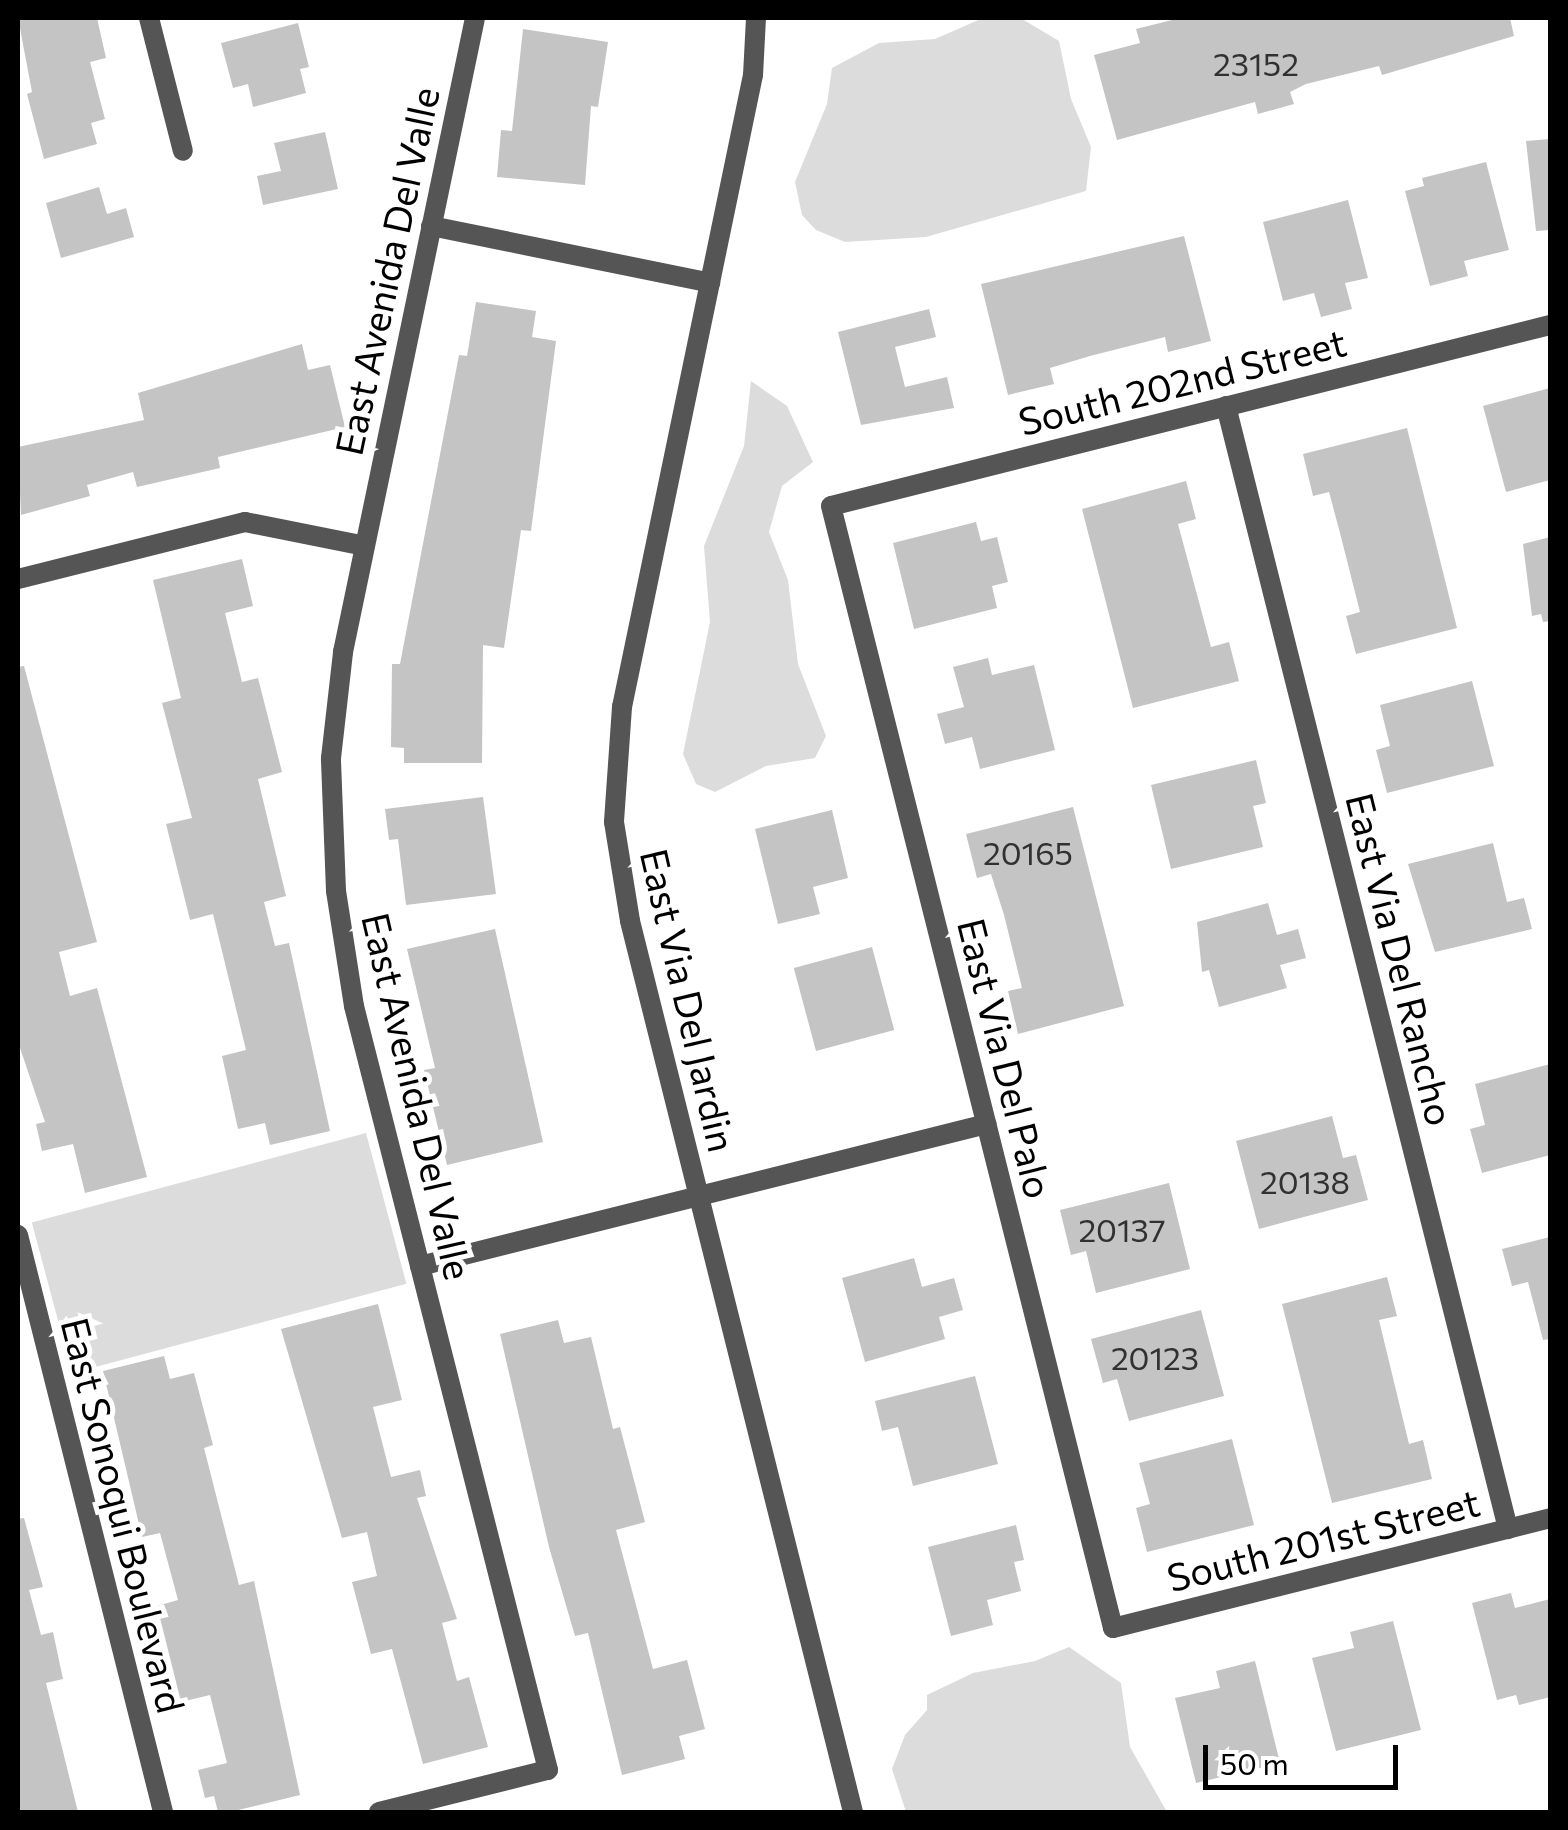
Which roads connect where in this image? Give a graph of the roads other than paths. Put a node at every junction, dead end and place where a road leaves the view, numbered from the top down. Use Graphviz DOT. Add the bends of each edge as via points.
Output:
graph roads {
  1 [pos="150,18"];
  2 [pos="475,18"];
  3 [pos="756,18"];
  4 [pos="183,151"];
  5 [pos="431,226"];
  6 [pos="710,283"];
  7 [pos="1550,325"];
  8 [pos="1226,406"];
  9 [pos="831,506"];
  10 [pos="365,546"];
  11 [pos="18,579"];
  12 [pos="986,1124"];
  13 [pos="698,1196"];
  14 [pos="18,1235"];
  15 [pos="420,1266"];
  16 [pos="1550,1518"];
  17 [pos="1508,1529"];
  18 [pos="1112,1628"];
  19 [pos="163,1812"];
  20 [pos="379,1812"];
  21 [pos="852,1812"];
  1 -- 4 [label="street"];
  2 -- 5 [label="street, East Avenida Del Valle"];
  3 -- 6 [label="street, East Via Del Jardin" via="753,76"];
  5 -- 6 [label="street"];
  5 -- 10 [label="street, East Avenida Del Valle"];
  6 -- 13 [label="street, East Via Del Jardin" via="622,707 614,822 630,921"];
  7 -- 8 [label="street, South 202nd Street"];
  8 -- 9 [label="street, South 202nd Street"];
  8 -- 17 [label="street, East Via Del Rancho"];
  9 -- 12 [label="street, East Via Del Palo"];
  10 -- 11 [label="street" via="245,522"];
  10 -- 15 [label="street, East Avenida Del Valle" via="331,758 336,892 354,1006"];
  12 -- 13 [label="street"];
  12 -- 18 [label="street, East Via Del Palo"];
  13 -- 15 [label="street"];
  13 -- 21 [label="street, East Via Del Jardin"];
  14 -- 19 [label="street, East Sonoqui Boulevard"];
  15 -- 20 [label="street, East Avenida Del Valle" via="548,1770"];
  16 -- 17 [label="street, South 201st Street"];
  17 -- 18 [label="street, South 201st Street"];
}
